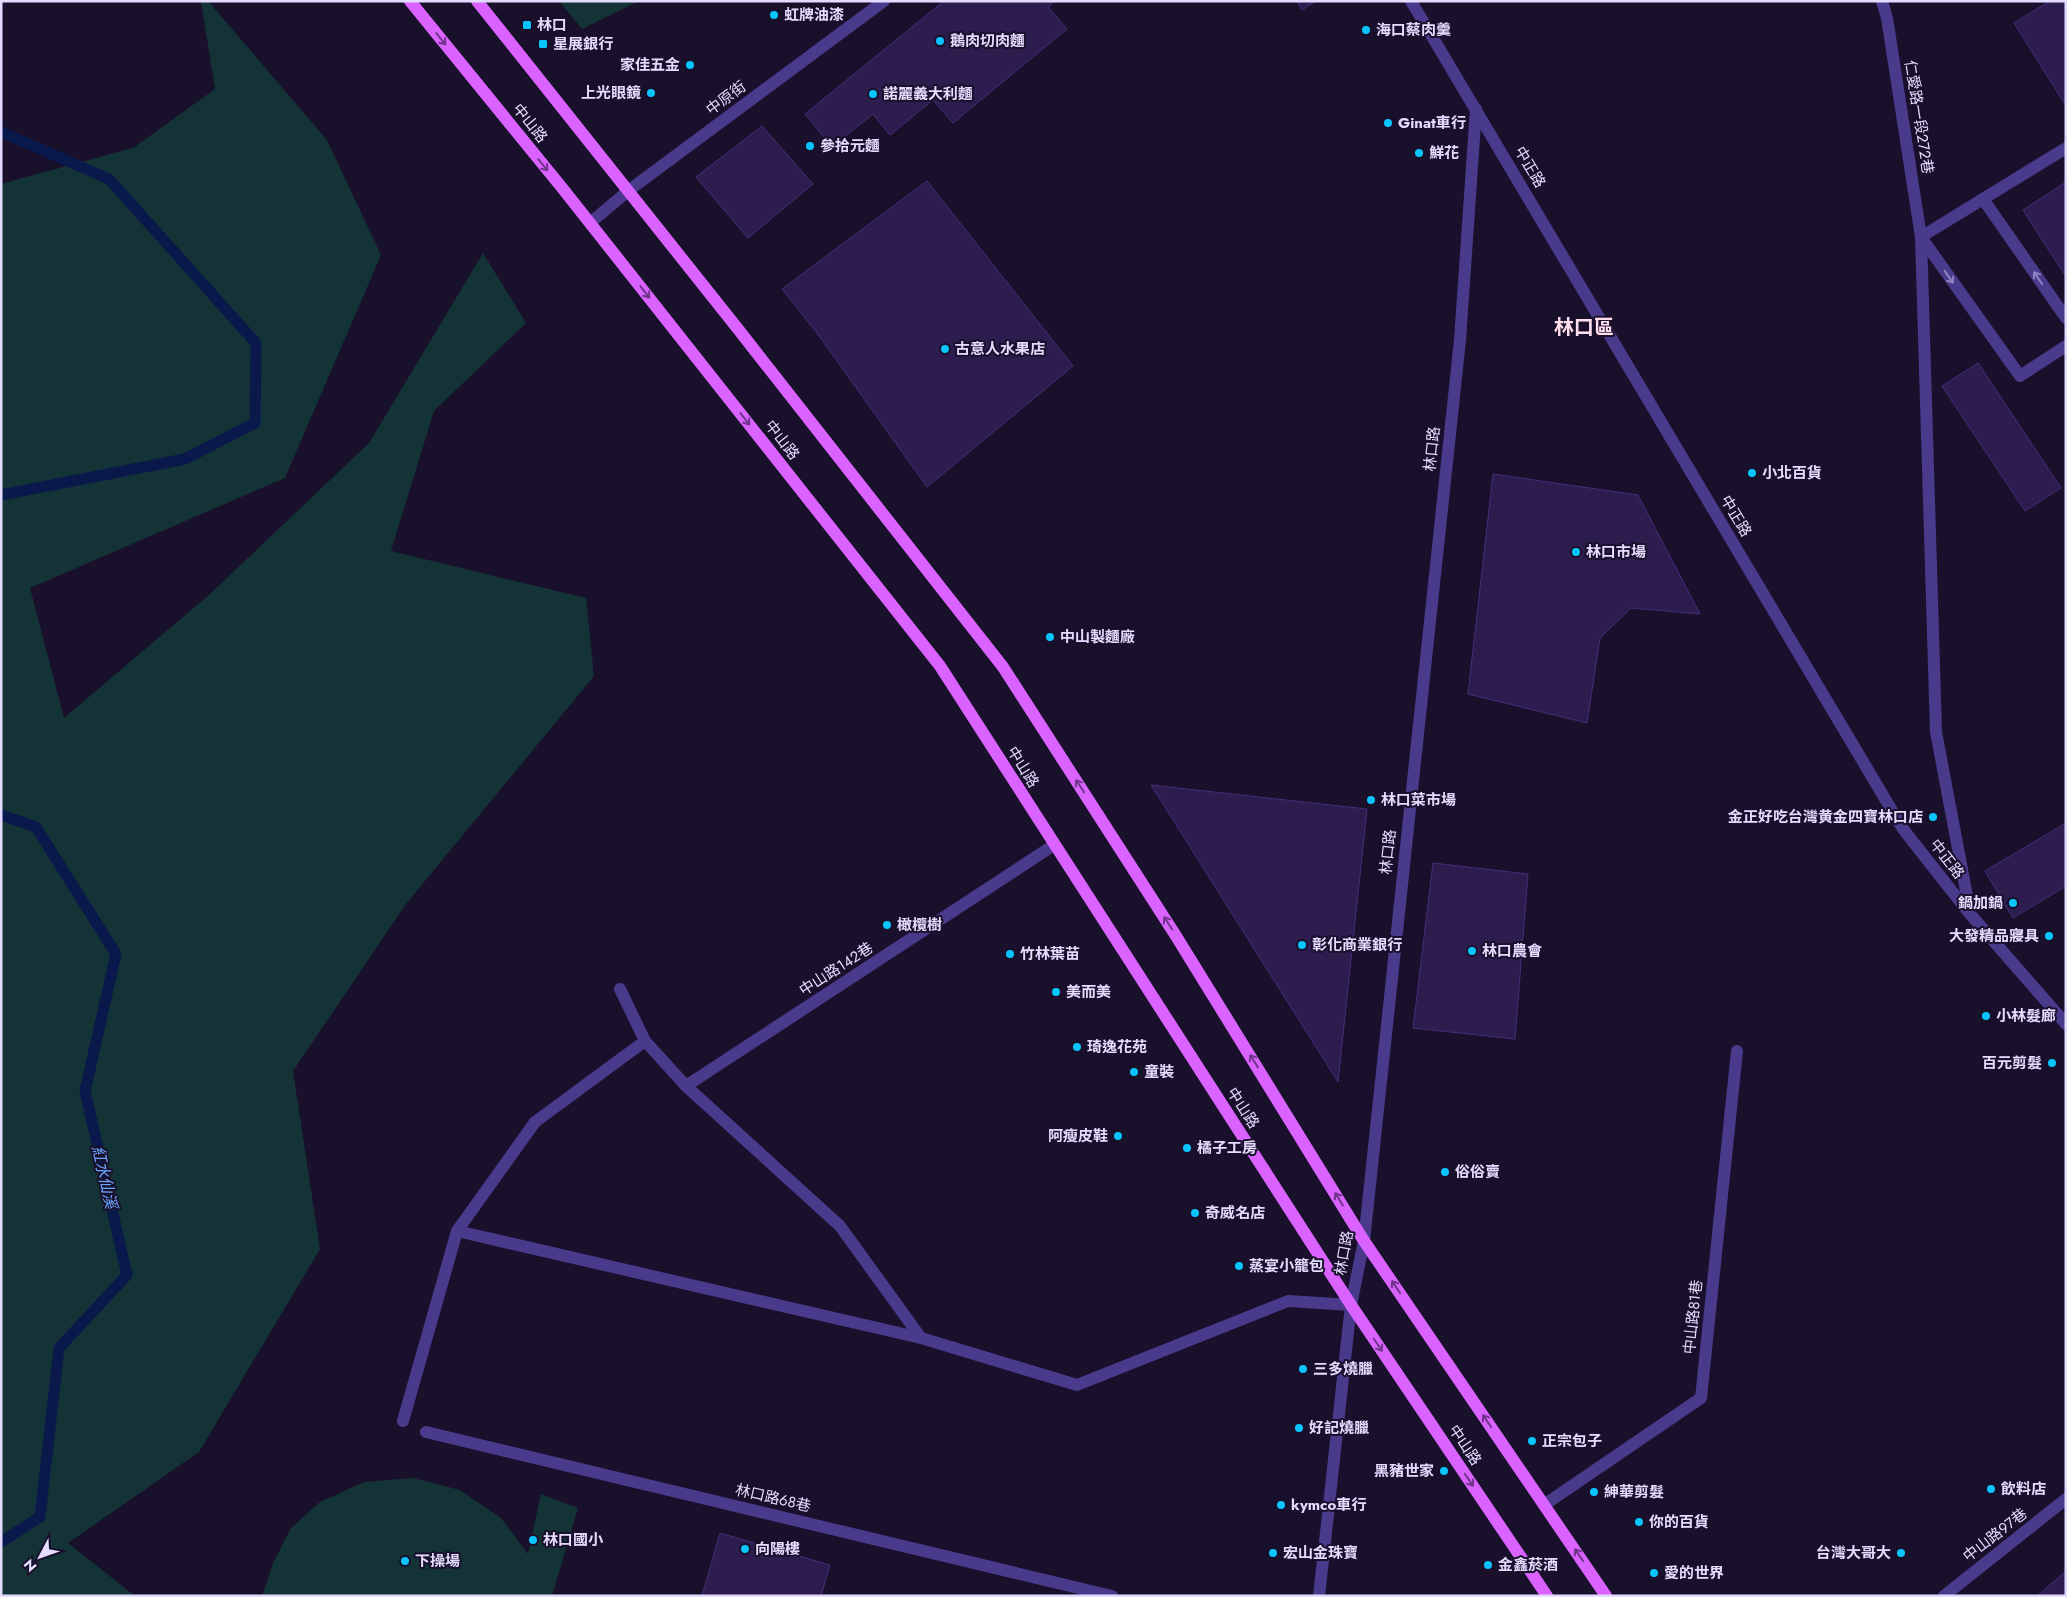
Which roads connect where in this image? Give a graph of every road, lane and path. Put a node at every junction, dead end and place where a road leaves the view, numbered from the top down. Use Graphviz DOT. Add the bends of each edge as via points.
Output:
graph roads {
  1 [pos="410,1"];
  2 [pos="477,1"];
  3 [pos="884,1"];
  4 [pos="1411,1"];
  5 [pos="1882,1"];
  6 [pos="1476,109"];
  7 [pos="2066,148"];
  8 [pos="628,191"];
  9 [pos="1984,198"];
  10 [pos="590,223"];
  11 [pos="1921,237"];
  12 [pos="2066,318"];
  13 [pos="2066,346"];
  14 [pos="1054,845"];
  15 [pos="1970,914"];
  16 [pos="620,989"];
  17 [pos="2066,1024"];
  18 [pos="645,1041"];
  19 [pos="1737,1051"];
  20 [pos="686,1086"];
  21 [pos="457,1231"];
  22 [pos="1364,1241"];
  23 [pos="1351,1305"];
  24 [pos="921,1338"];
  25 [pos="403,1421"];
  26 [pos="426,1432"];
  27 [pos="2066,1499"];
  28 [pos="1544,1505"];
  29 [pos="1112,1596"];
  30 [pos="1319,1596"];
  31 [pos="1548,1596"];
  32 [pos="1606,1596"];
  33 [pos="1944,1596"];
  1 -- 10 [label="main road, 中山路, one-way"];
  2 -- 8 [label="main road"];
  3 -- 8 [label="street, 中原街"];
  4 -- 6 [label="street, 中正路"];
  5 -- 11 [label="street, 仁愛路一段272巷"];
  6 -- 15 [label="street, 中正路" via="1903,829"];
  6 -- 22 [label="street, 林口路" via="1460,340"];
  7 -- 9 [label="street"];
  8 -- 10 [label="street, 中原街"];
  22 -- 8 [label="main road, one-way" via="1176,936 1002,667"];
  9 -- 11 [label="street"];
  12 -- 9 [label="street, one-way"];
  10 -- 14 [label="main road, 中山路, one-way" via="940,666"];
  11 -- 13 [label="street, one-way" via="2020,376"];
  11 -- 15 [label="street, 仁愛路一段272巷" via="1936,732"];
  14 -- 20 [label="street, 中山路142巷"];
  14 -- 23 [label="main road, 中山路"];
  15 -- 17 [label="street, 中正路"];
  16 -- 18 [label="street"];
  18 -- 20 [label="street"];
  18 -- 21 [label="street" via="535,1122"];
  19 -- 28 [label="street, 中山路81巷" via="1701,1398"];
  20 -- 24 [label="street" via="840,1226"];
  21 -- 24 [label="street"];
  21 -- 25 [label="street"];
  22 -- 23 [label="street, 林口路"];
  28 -- 22 [label="main road, one-way"];
  23 -- 24 [label="street" via="1288,1301 1077,1385"];
  23 -- 30 [label="street, 林口路"];
  23 -- 31 [label="main road, 中山路, one-way"];
  26 -- 29 [label="street, 林口路68巷"];
  27 -- 33 [label="street, 中山路97巷"];
  32 -- 28 [label="main road, one-way"];
}
